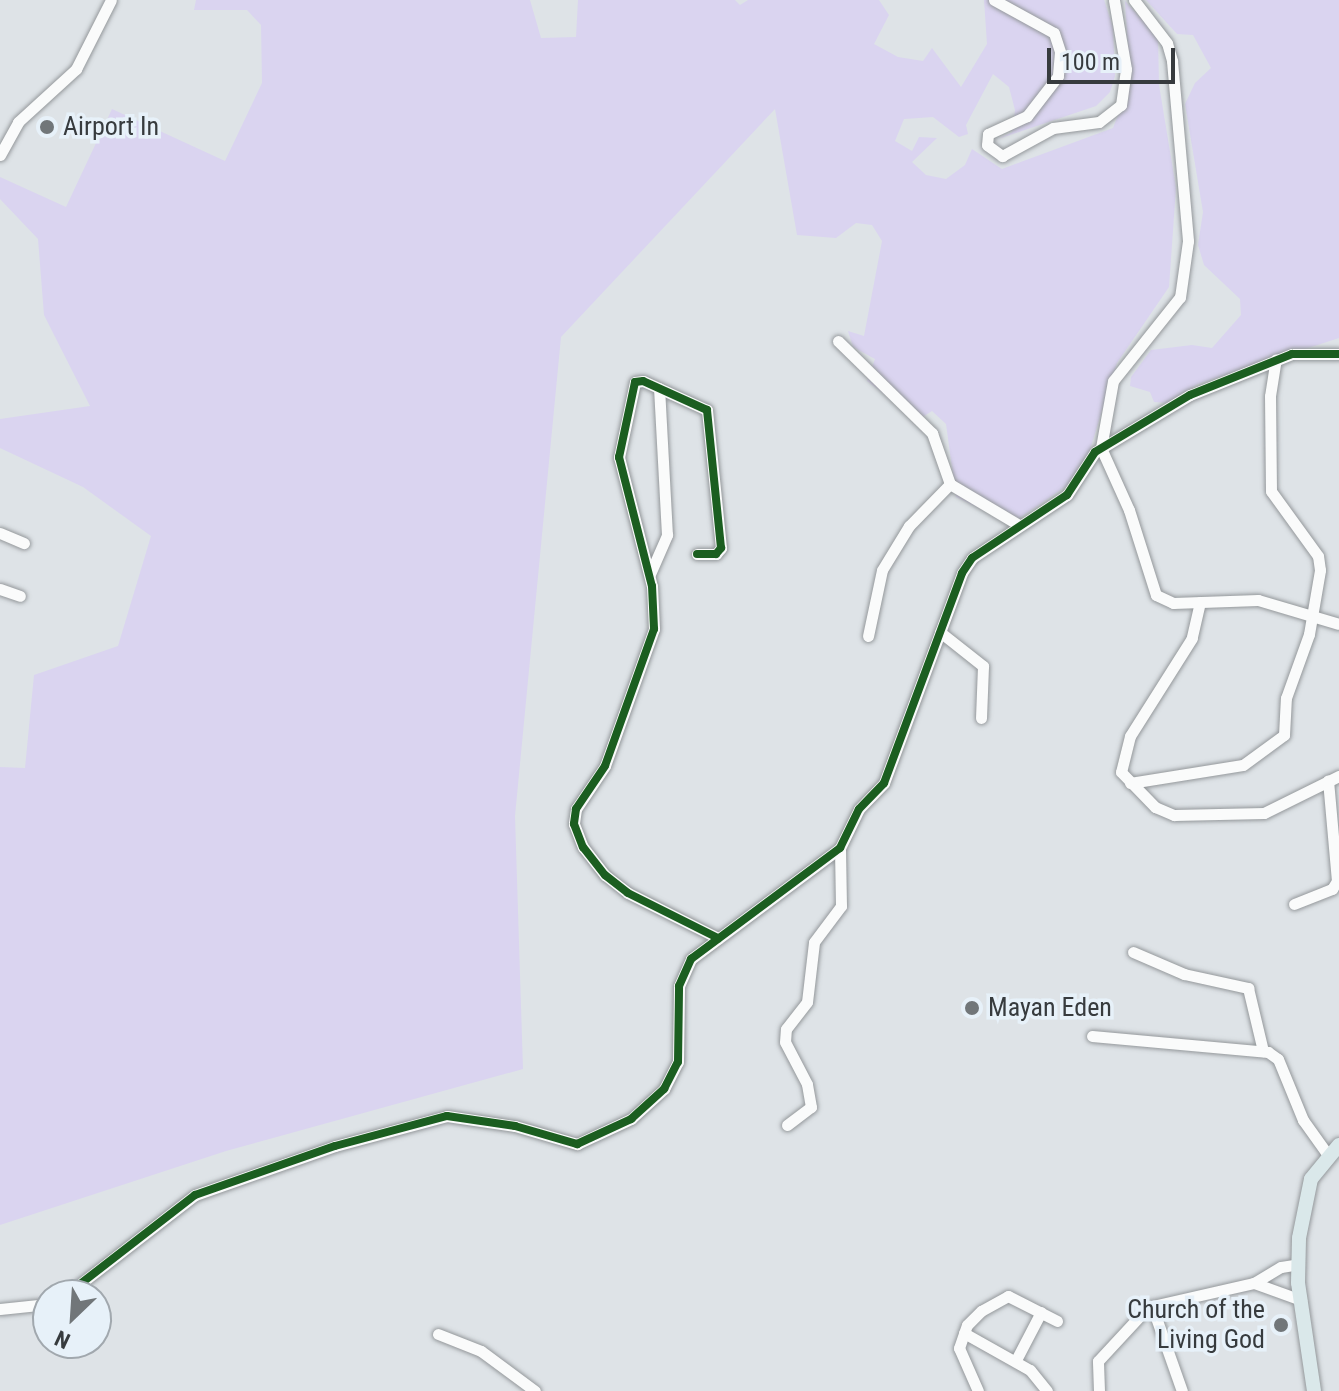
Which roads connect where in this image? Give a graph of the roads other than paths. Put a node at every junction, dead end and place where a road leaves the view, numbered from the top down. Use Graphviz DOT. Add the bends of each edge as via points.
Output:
graph roads {
  1 [pos="111,0"];
  2 [pos="994,0"];
  3 [pos="1114,0"];
  4 [pos="1134,0"];
  5 [pos="0,155"];
  6 [pos="838,341"];
  7 [pos="1339,354"];
  8 [pos="1276,359"];
  9 [pos="659,388"];
  10 [pos="1101,448"];
  11 [pos="950,484"];
  12 [pos="1019,525"];
  13 [pos="0,533"];
  14 [pos="24,543"];
  15 [pos="697,554"];
  16 [pos="650,574"];
  17 [pos="0,589"];
  18 [pos="20,596"];
  19 [pos="1200,602"];
  20 [pos="1313,614"];
  21 [pos="1339,624"];
  22 [pos="940,632"];
  23 [pos="868,636"];
  24 [pos="981,718"];
  25 [pos="1334,778"];
  26 [pos="1130,783"];
  27 [pos="840,848"];
  28 [pos="1294,904"];
  29 [pos="718,938"];
  30 [pos="1133,952"];
  31 [pos="1092,1036"];
  32 [pos="1263,1051"];
  33 [pos="787,1125"];
  34 [pos="1334,1150"];
  35 [pos="1299,1264"];
  36 [pos="87,1279"];
  37 [pos="1254,1283"];
  38 [pos="1301,1300"];
  39 [pos="32,1306"];
  40 [pos="1152,1306"];
  41 [pos="0,1309"];
  42 [pos="1041,1312"];
  43 [pos="1057,1321"];
  44 [pos="964,1333"];
  45 [pos="438,1334"];
  46 [pos="1016,1360"];
  47 [pos="535,1391"];
  48 [pos="978,1391"];
  49 [pos="1047,1391"];
  50 [pos="1099,1391"];
  51 [pos="1182,1391"];
  52 [pos="1314,1391"];
  1 -- 5 [label="street" via="76,69 18,122"];
  2 -- 3 [label="street" via="1054,33 1060,52 1058,76 1027,116 988,134 987,145 1002,156 1053,128 1099,122 1121,105 1126,69"];
  4 -- 10 [label="street" via="1167,43 1172,61 1188,241 1174,309 1129,355 1113,381"];
  6 -- 11 [label="street" via="932,433"];
  7 -- 8 [label="street"];
  8 -- 10 [label="street" via="1190,395"];
  8 -- 20 [label="street" via="1270,396 1271,491 1318,556"];
  9 -- 15 [label="street" via="707,410 721,548 716,554"];
  9 -- 16 [label="street" via="667,535"];
  9 -- 16 [label="street" via="635,382 619,457"];
  10 -- 12 [label="street" via="1067,495"];
  10 -- 19 [label="street" via="1129,510 1156,595 1173,603"];
  11 -- 12 [label="street"];
  11 -- 23 [label="street" via="909,526 882,570"];
  12 -- 22 [label="street" via="972,558"];
  13 -- 14 [label="street"];
  16 -- 29 [label="street" via="654,629 605,766 576,809 574,824 605,875 628,893"];
  17 -- 18 [label="street"];
  19 -- 20 [label="street" via="1258,600"];
  19 -- 26 [label="street" via="1192,638 1130,736 1119,764"];
  20 -- 21 [label="street"];
  20 -- 26 [label="street" via="1286,698 1279,743 1243,765"];
  22 -- 24 [label="street" via="983,666"];
  22 -- 27 [label="street" via="890,772 859,809"];
  25 -- 26 [label="street" via="1251,816 1163,812"];
  25 -- 28 [label="street" via="1337,881 1332,889"];
  27 -- 29 [label="street"];
  27 -- 33 [label="street" via="841,906 814,942 807,1002 786,1029 785,1042 807,1084 811,1107"];
  29 -- 36 [label="street" via="685,969 678,1062 664,1089 631,1119 594,1139 577,1144 515,1126 447,1116 388,1130 195,1195"];
  30 -- 32 [label="street" via="1184,974 1248,988"];
  31 -- 32 [label="street"];
  32 -- 34 [label="street" via="1278,1059 1303,1120"];
  34 -- 35 [label="main road" via="1311,1179 1303,1206"];
  35 -- 37 [label="street" via="1281,1267"];
  35 -- 38 [label="main road"];
  37 -- 38 [label="street"];
  37 -- 40 [label="street"];
  38 -- 52 [label="main road"];
  39 -- 41 [label="street"];
  40 -- 50 [label="street" via="1098,1361"];
  40 -- 51 [label="street"];
  42 -- 43 [label="street"];
  42 -- 44 [label="street" via="1008,1296 981,1311"];
  42 -- 46 [label="street"];
  44 -- 46 [label="street"];
  44 -- 48 [label="street" via="959,1348"];
  45 -- 47 [label="street" via="481,1351"];
  46 -- 49 [label="street"];
}
